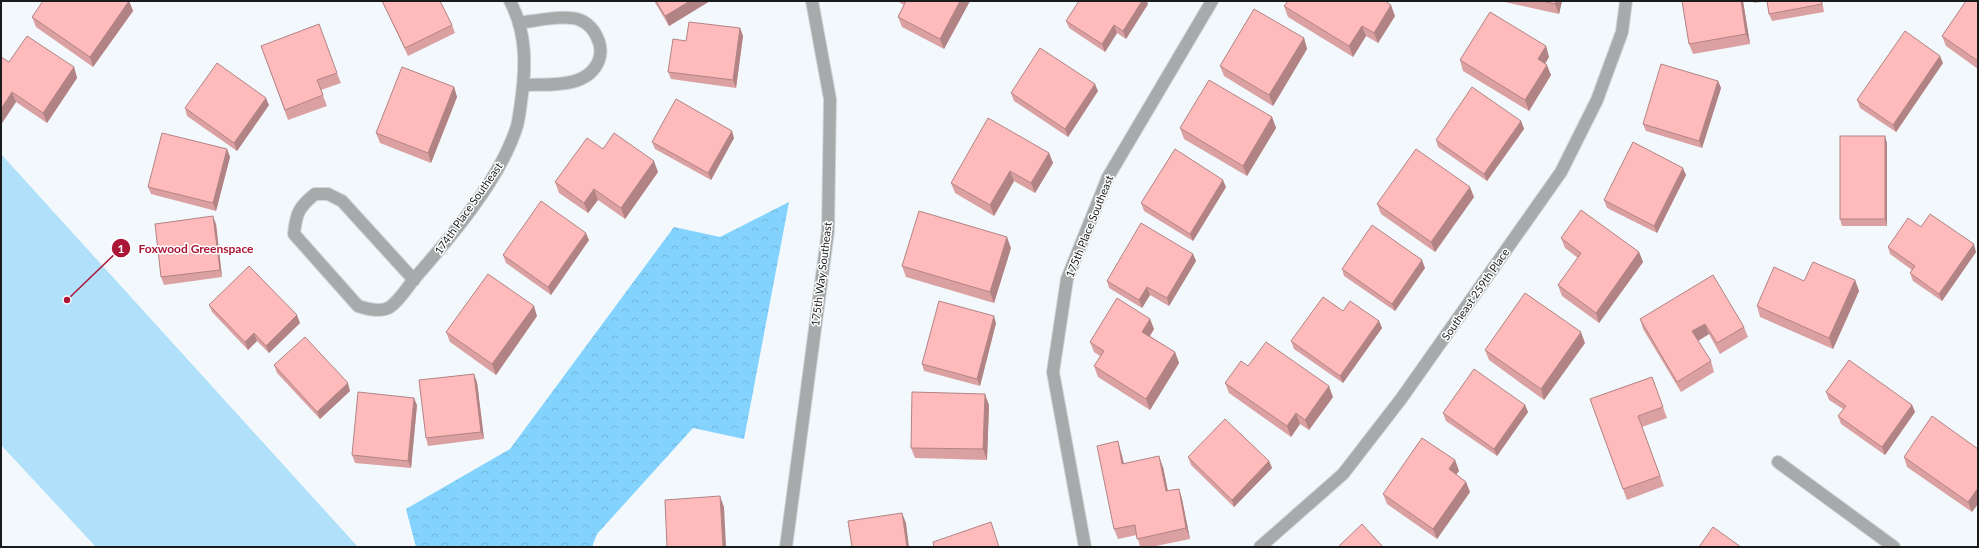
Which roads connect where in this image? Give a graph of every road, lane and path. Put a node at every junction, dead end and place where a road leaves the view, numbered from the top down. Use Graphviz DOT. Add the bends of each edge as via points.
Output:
graph roads {
  1 [pos="510,1"];
  2 [pos="812,1"];
  3 [pos="1212,1"];
  4 [pos="1626,1"];
  5 [pos="519,23"];
  6 [pos="524,85"];
  7 [pos="414,280"];
  8 [pos="1778,462"];
  9 [pos="786,547"];
  10 [pos="1085,547"];
  11 [pos="1260,547"];
  12 [pos="1894,547"];
  1 -- 5 [label="street, 174th Place Southeast"];
  2 -- 9 [label="street, 175th Way Southeast" via="830,99 828,231"];
  3 -- 10 [label="street, 175th Place Southeast" via="1108,177 1067,279 1053,372"];
  4 -- 11 [label="street, Southeast 259th Place" via="1622,32 1600,93 1561,172 1401,399 1343,474"];
  5 -- 6 [label="street, 174th Place Southeast" via="525,49"];
  5 -- 6 [label="street" via="569,18 580,20 596,34 600,44 597,65 581,80"];
  6 -- 7 [label="street, 174th Place Southeast" via="517,125 503,160 479,197"];
  7 -- 7 [label="street, 174th Place Southeast" via="390,308 373,311 358,306 294,234 301,205 315,194 328,194 342,202"];
  8 -- 12 [label="street"];
}
